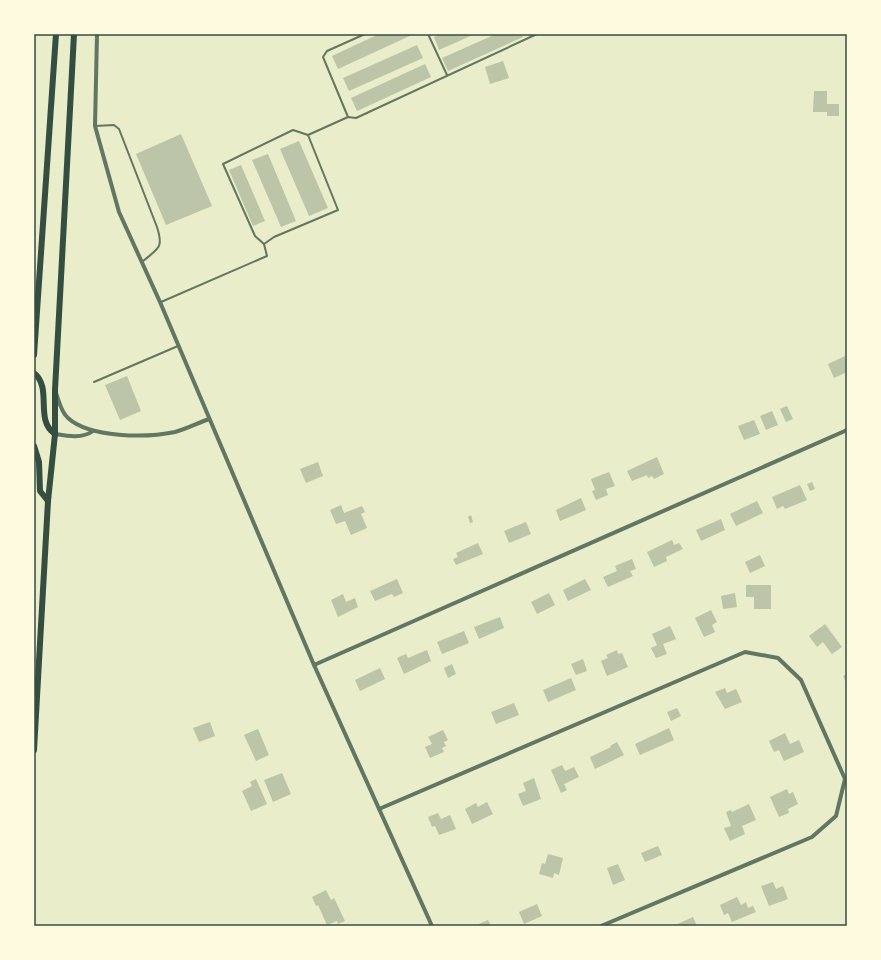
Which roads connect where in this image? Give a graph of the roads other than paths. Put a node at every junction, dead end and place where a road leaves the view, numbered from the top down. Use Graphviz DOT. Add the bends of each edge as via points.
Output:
graph roads {
  1 [pos="56,34"];
  2 [pos="74,34"];
  3 [pos="97,34"];
  4 [pos="365,34"];
  5 [pos="428,34"];
  6 [pos="537,34"];
  7 [pos="447,75"];
  8 [pos="348,117"];
  9 [pos="95,126"];
  10 [pos="308,135"];
  11 [pos="264,244"];
  12 [pos="141,263"];
  13 [pos="160,302"];
  14 [pos="178,346"];
  15 [pos="34,355"];
  16 [pos="34,373"];
  17 [pos="94,382"];
  18 [pos="55,390"];
  19 [pos="209,419"];
  20 [pos="847,430"];
  21 [pos="93,431"];
  22 [pos="55,434"];
  23 [pos="34,446"];
  24 [pos="48,501"];
  25 [pos="314,665"];
  26 [pos="34,750"];
  27 [pos="379,809"];
  28 [pos="432,926"];
  29 [pos="601,926"];
  1 -- 15 [label="main road"];
  2 -- 18 [label="main road"];
  3 -- 9 [label="street"];
  4 -- 8 [label="lane" via="327,51 323,57"];
  5 -- 7 [label="lane"];
  6 -- 7 [label="lane"];
  7 -- 8 [label="lane" via="356,118"];
  8 -- 10 [label="lane"];
  9 -- 12 [label="street" via="119,212"];
  9 -- 12 [label="lane" via="114,125 119,129 162,241 160,246"];
  10 -- 11 [label="lane" via="338,210 274,237"];
  10 -- 11 [label="lane" via="293,130 223,164 255,236"];
  11 -- 13 [label="lane" via="267,256"];
  12 -- 13 [label="street"];
  13 -- 14 [label="street"];
  14 -- 17 [label="lane"];
  14 -- 19 [label="street"];
  16 -- 22 [label="main road" via="40,377 44,390 44,415 50,431"];
  18 -- 21 [label="street" via="62,410 68,418"];
  18 -- 22 [label="main road"];
  19 -- 21 [label="street" via="175,432 132,436"];
  19 -- 25 [label="street"];
  20 -- 25 [label="street"];
  21 -- 22 [label="street" via="88,435"];
  22 -- 24 [label="main road"];
  23 -- 24 [label="main road" via="39,462 40,491"];
  24 -- 26 [label="main road"];
  25 -- 27 [label="street"];
  27 -- 28 [label="street"];
  27 -- 29 [label="street" via="745,652 778,658 801,680 845,779 836,816 812,837"];
}
